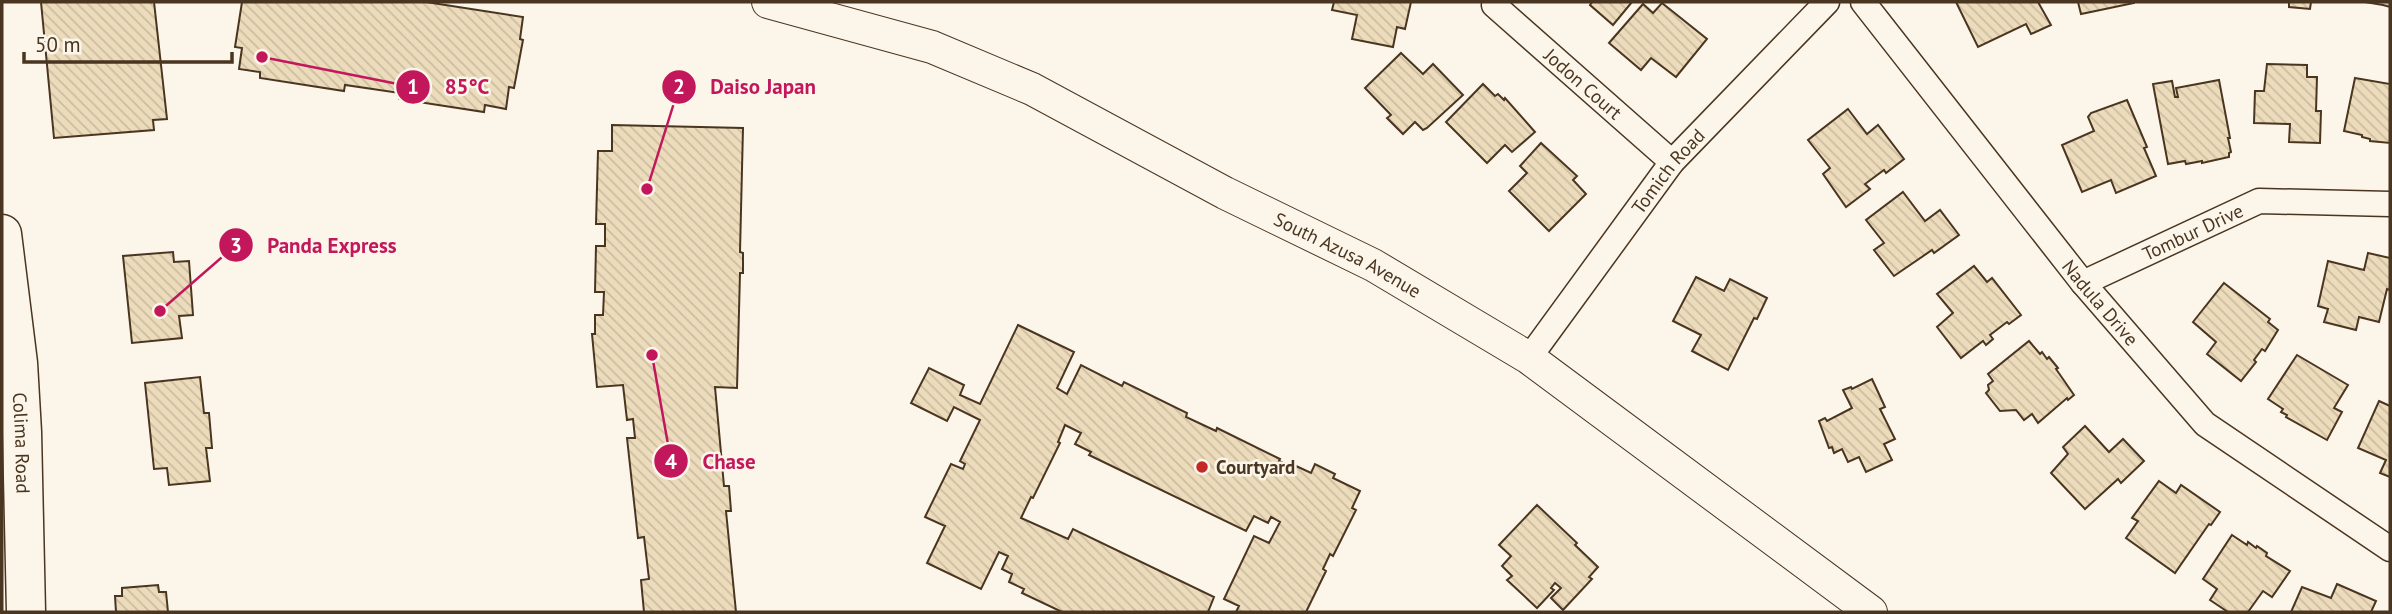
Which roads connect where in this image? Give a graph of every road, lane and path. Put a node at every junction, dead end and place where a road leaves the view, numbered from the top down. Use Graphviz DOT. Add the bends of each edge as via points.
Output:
graph roads {
  1 [pos="768,2"];
  2 [pos="1827,2"];
  3 [pos="1863,2"];
  4 [pos="1494,5"];
  5 [pos="1672,162"];
  6 [pos="2390,204"];
  7 [pos="2,234"];
  8 [pos="2083,283"];
  9 [pos="1529,358"];
  10 [pos="13,517"];
  11 [pos="2390,549"];
  12 [pos="26,612"];
  13 [pos="1871,612"];
  1 -- 9 [label="street, South Azusa Avenue" via="932,47 1032,89 1373,265"];
  2 -- 5 [label="street, Tomich Road"];
  3 -- 8 [label="street, Nadula Drive"];
  4 -- 5 [label="street, Jodon Court"];
  5 -- 9 [label="street, Tomich Road"];
  6 -- 8 [label="street, Tombur Drive" via="2259,201"];
  7 -- 10 [label="main road, Colima Road" via="18,363"];
  8 -- 11 [label="street, Nadula Drive" via="2205,424"];
  9 -- 13 [label="street, South Azusa Avenue"];
  10 -- 12 [label="main road, Colima Road"];
}
